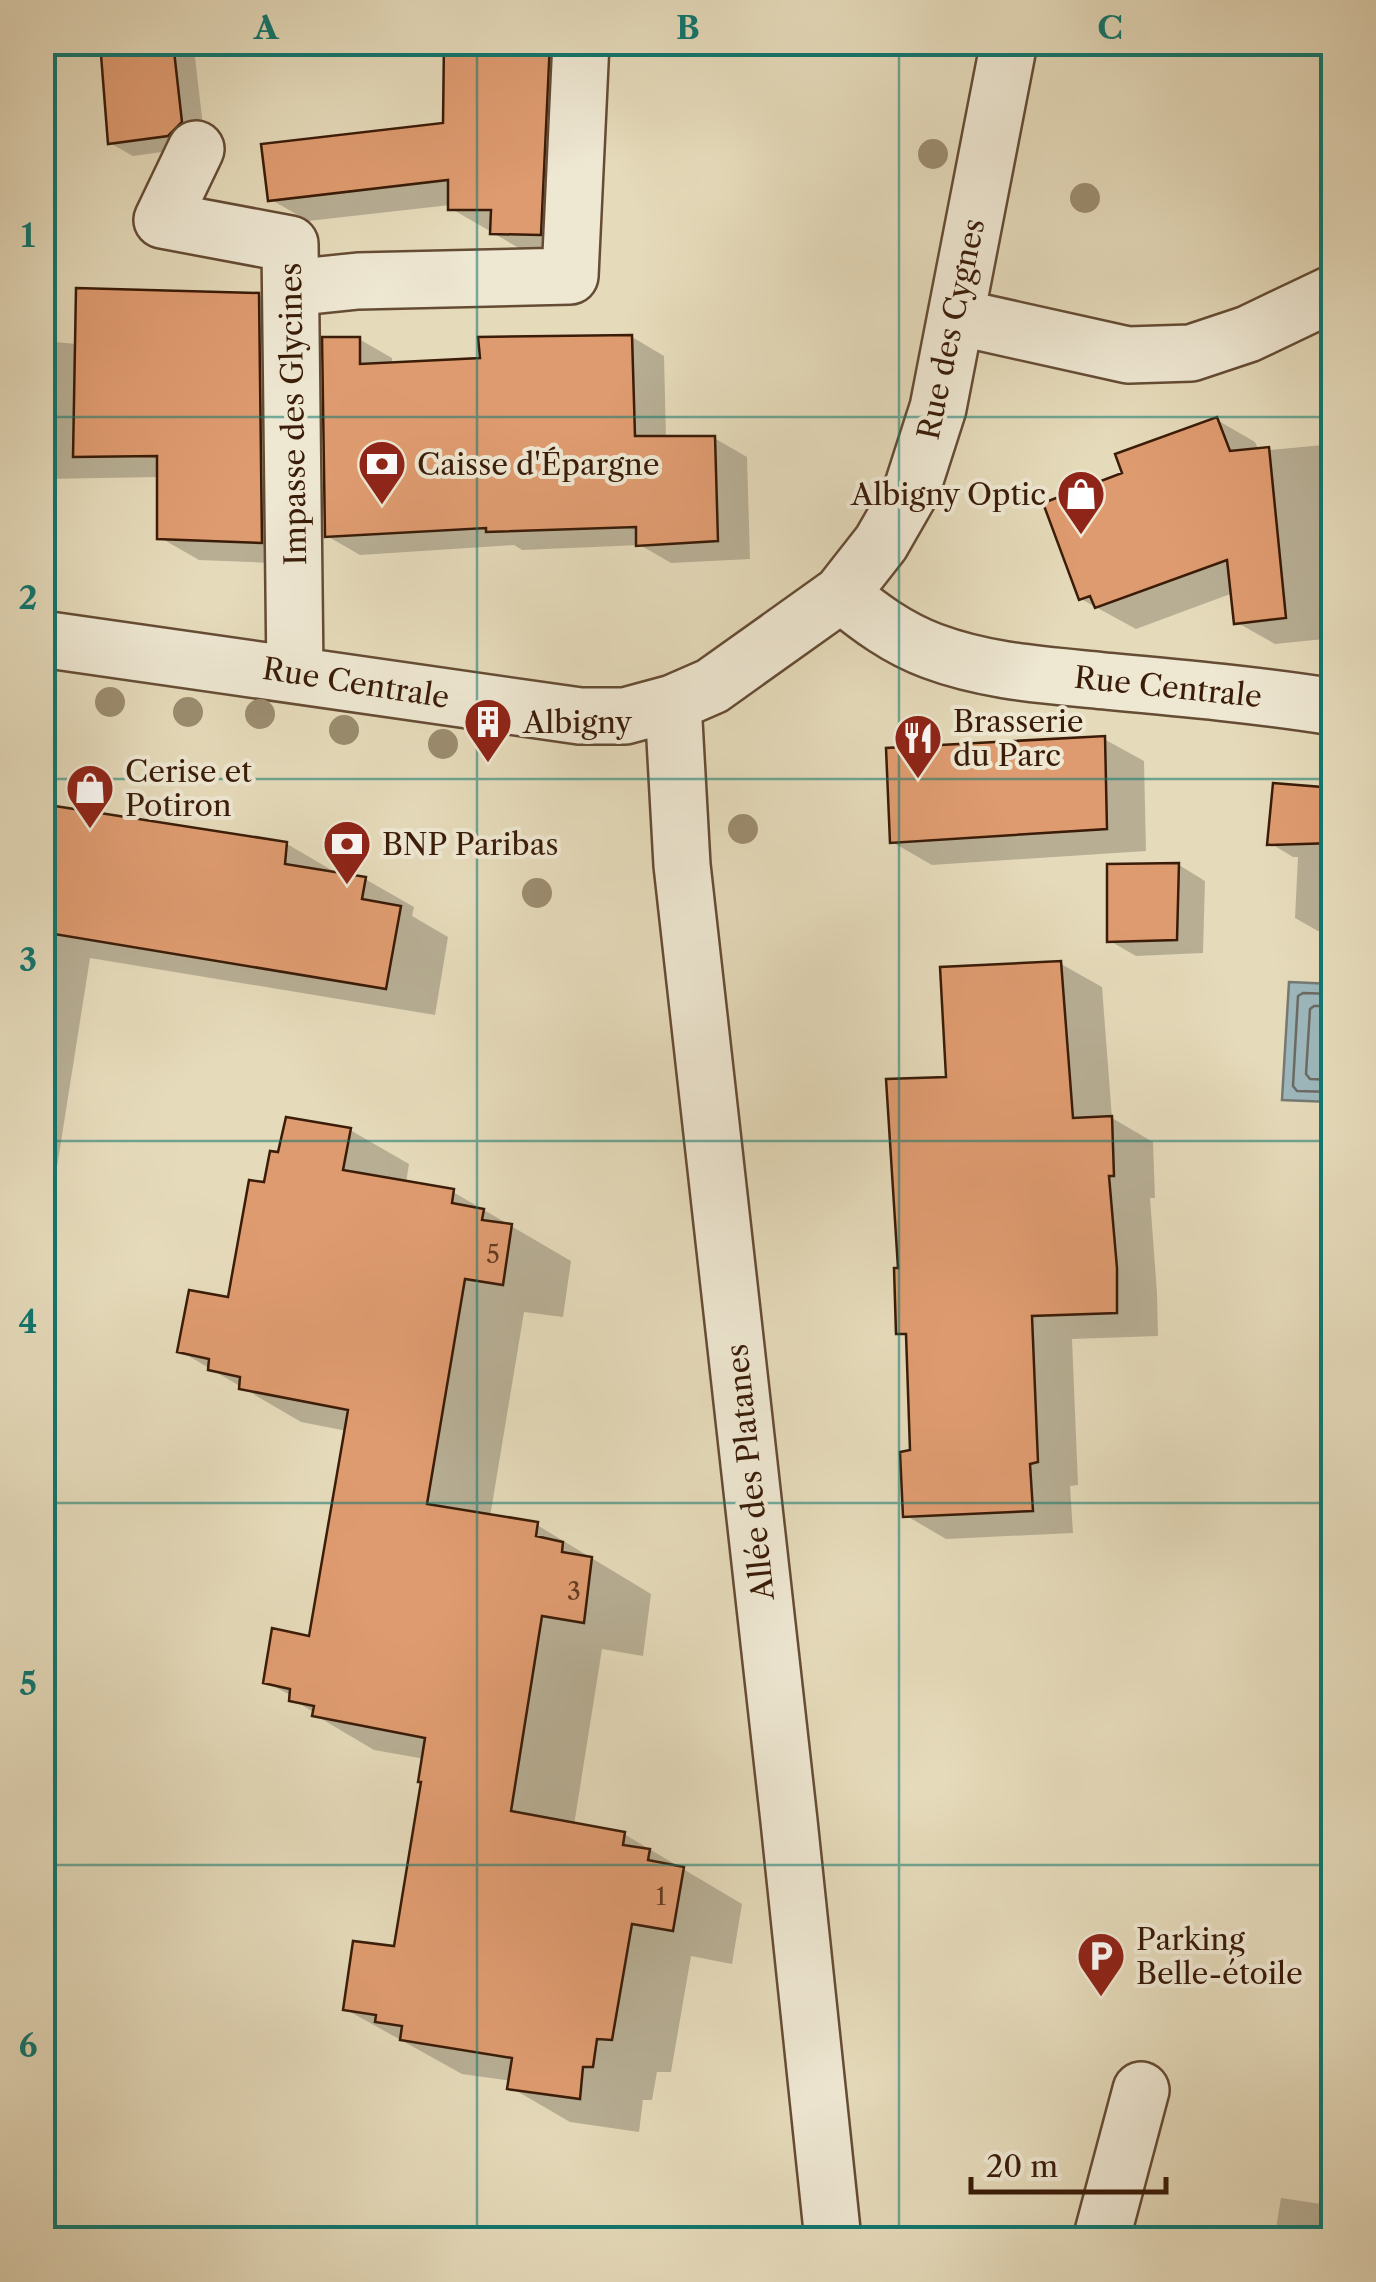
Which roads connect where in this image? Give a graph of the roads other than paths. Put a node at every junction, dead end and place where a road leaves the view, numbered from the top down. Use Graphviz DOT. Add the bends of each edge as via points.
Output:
graph roads {
  1 [pos="580,42"];
  2 [pos="1009,42"];
  3 [pos="196,149"];
  4 [pos="291,288"];
  5 [pos="1334,292"];
  6 [pos="957,318"];
  7 [pos="841,594"];
  8 [pos="42,639"];
  9 [pos="295,674"];
  10 [pos="673,704"];
  11 [pos="1334,706"];
  12 [pos="1141,2090"];
  13 [pos="833,2240"];
  14 [pos="1100,2240"];
  1 -- 4 [label="street" via="570,276"];
  2 -- 6 [label="street, Rue des Cygnes"];
  3 -- 4 [label="street, Impasse des Glycines" via="162,220 290,244"];
  4 -- 9 [label="street, Impasse des Glycines"];
  5 -- 6 [label="street" via="1191,353 1128,355"];
  6 -- 7 [label="street, Rue des Cygnes" via="912,489"];
  7 -- 10 [label="street, Rue Centrale" via="712,686"];
  7 -- 11 [label="street, Rue Centrale" via="899,636 996,670"];
  8 -- 9 [label="street, Rue Centrale"];
  9 -- 10 [label="street, Rue Centrale" via="580,716 625,716"];
  10 -- 13 [label="street, Allée des Platanes" via="682,865"];
  12 -- 14 [label="street"];
}
